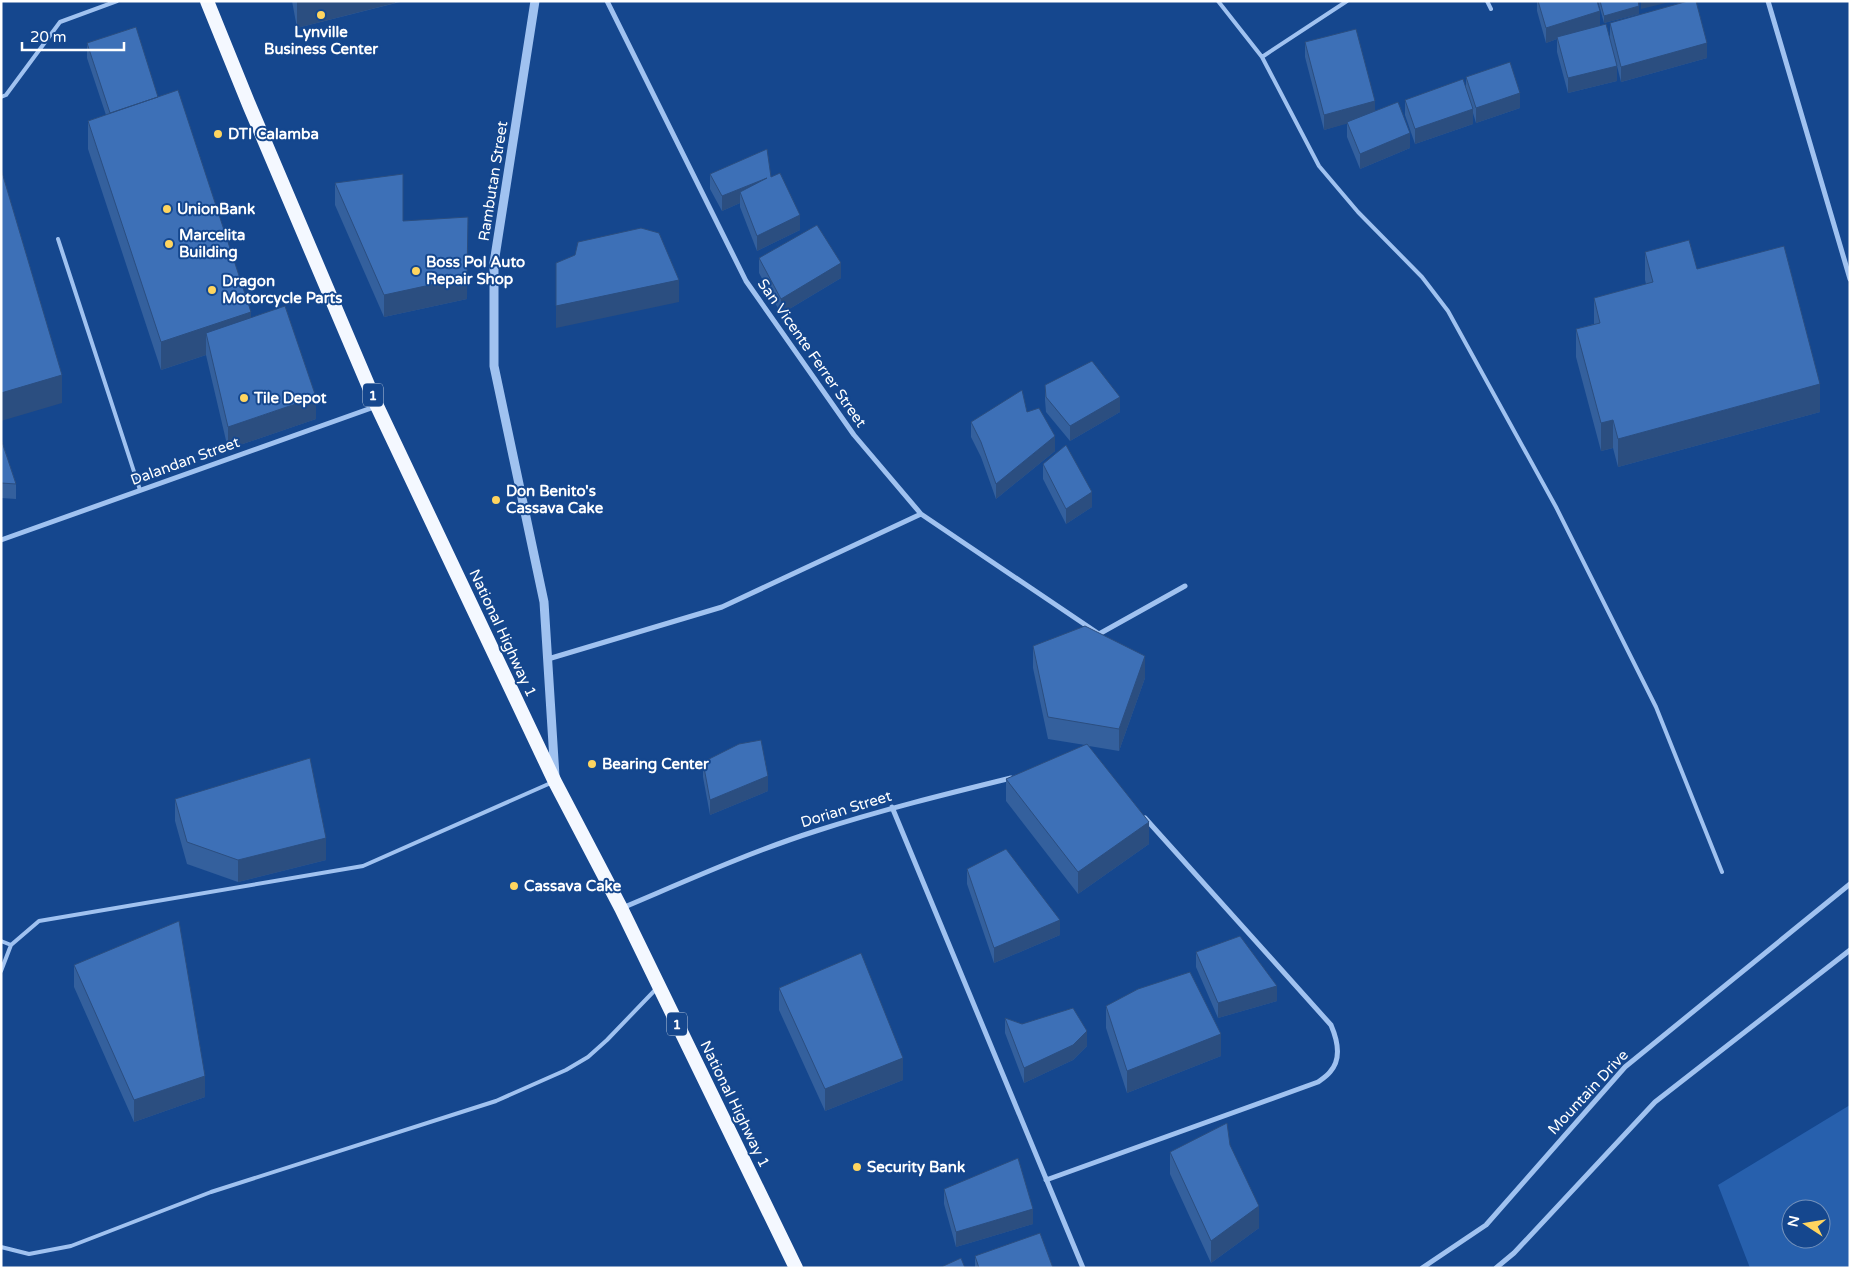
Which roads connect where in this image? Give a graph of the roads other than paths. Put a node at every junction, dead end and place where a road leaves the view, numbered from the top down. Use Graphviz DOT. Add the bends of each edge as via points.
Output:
graph roads {
  1 [pos="117,1"];
  2 [pos="207,1"];
  3 [pos="535,1"];
  4 [pos="607,1"];
  5 [pos="1218,1"];
  6 [pos="1347,1"];
  7 [pos="1487,1"];
  8 [pos="1768,1"];
  9 [pos="1491,9"];
  10 [pos="1262,57"];
  11 [pos="1,97"];
  12 [pos="58,239"];
  13 [pos="1850,279"];
  14 [pos="377,406"];
  15 [pos="140,490"];
  16 [pos="921,514"];
  17 [pos="1,540"];
  18 [pos="1185,586"];
  19 [pos="548,659"];
  20 [pos="1019,777"];
  21 [pos="555,782"];
  22 [pos="892,807"];
  23 [pos="1140,811"];
  24 [pos="1722,872"];
  25 [pos="1850,884"];
  26 [pos="621,908"];
  27 [pos="1,941"];
  28 [pos="11,945"];
  29 [pos="1850,950"];
  30 [pos="1,971"];
  31 [pos="659,986"];
  32 [pos="1046,1180"];
  33 [pos="1,1247"];
  34 [pos="796,1268"];
  35 [pos="1083,1268"];
  36 [pos="1422,1268"];
  37 [pos="1496,1268"];
  1 -- 11 [label="lane" via="60,22 6,96"];
  2 -- 14 [label="highway, National Highway 1 / 1"];
  3 -- 19 [label="street, Rambutan Street" via="494,264 494,366 544,602"];
  4 -- 16 [label="street, San Vicente Ferrer Street" via="746,281 854,436"];
  5 -- 10 [label="lane"];
  6 -- 10 [label="lane"];
  7 -- 9 [label="lane"];
  8 -- 13 [label="street"];
  10 -- 24 [label="lane" via="1319,166 1358,212 1422,277 1448,310 1556,507 1651,698"];
  12 -- 15 [label="lane"];
  14 -- 15 [label="street, Dalandan Street"];
  14 -- 21 [label="highway, National Highway 1 / 1"];
  15 -- 17 [label="street, Dalandan Street"];
  16 -- 18 [label="street, San Vicente Ferrer Street" via="1099,634"];
  16 -- 19 [label="street" via="722,607"];
  19 -- 21 [label="street, Rambutan Street"];
  20 -- 22 [label="street, Dorian Street"];
  21 -- 26 [label="highway, National Highway 1 / 1"];
  21 -- 28 [label="lane" via="363,866 39,921"];
  22 -- 26 [label="street, Dorian Street" via="742,858"];
  22 -- 32 [label="street"];
  23 -- 32 [label="street" via="1331,1025 1337,1038 1337,1054 1332,1070 1318,1082"];
  25 -- 36 [label="street, Mountain Drive" via="1625,1067 1486,1225"];
  26 -- 31 [label="highway, National Highway 1 / 1"];
  27 -- 28 [label="lane"];
  28 -- 30 [label="lane"];
  29 -- 37 [label="street" via="1656,1102 1514,1253"];
  31 -- 33 [label="lane" via="588,1057 496,1101 211,1192 71,1246 29,1254"];
  31 -- 34 [label="highway, National Highway 1 / 1"];
  32 -- 35 [label="street"];
}
